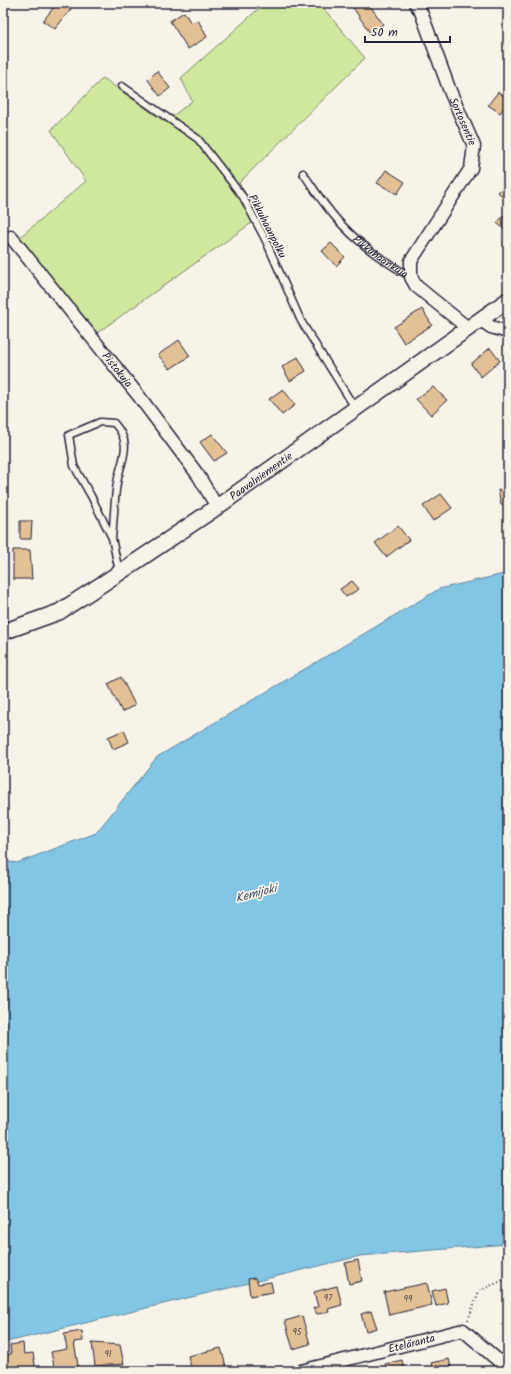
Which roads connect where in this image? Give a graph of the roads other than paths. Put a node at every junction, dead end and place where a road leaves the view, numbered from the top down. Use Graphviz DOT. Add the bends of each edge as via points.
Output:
graph roads {
  1 [pos="415,3"];
  2 [pos="122,86"];
  3 [pos="303,173"];
  4 [pos="11,237"];
  5 [pos="411,277"];
  6 [pos="508,300"];
  7 [pos="475,325"];
  8 [pos="508,332"];
  9 [pos="355,408"];
  10 [pos="217,507"];
  11 [pos="112,538"];
  12 [pos="119,573"];
  13 [pos="3,632"];
  14 [pos="508,1368"];
  15 [pos="301,1371"];
  1 -- 5 [label="street, Sortosentie" via="421,12 474,146 471,168 411,261"];
  2 -- 9 [label="lane, Pikkuhaanpolku" via="198,139 243,197 266,241 301,321"];
  3 -- 5 [label="lane, Pikkuhaankuja" via="330,212 347,230 389,265"];
  4 -- 10 [label="street, Pistokuja" via="138,395 198,475"];
  5 -- 7 [label="street, Pikkuhaankuja" via="416,286"];
  6 -- 7 [label="street, Paavalniementie"];
  7 -- 8 [label="street, Pikkuhaankuja"];
  7 -- 9 [label="street, Paavalniementie"];
  9 -- 10 [label="street, Paavalniementie"];
  10 -- 12 [label="street, Paavalniementie"];
  11 -- 11 [label="lane" via="117,482 125,457 123,433 114,423 100,422 69,435 74,466"];
  11 -- 12 [label="lane"];
  12 -- 13 [label="street, Paavalniementie" via="59,612"];
  14 -- 15 [label="street, Eteläranta" via="463,1330"];
}
